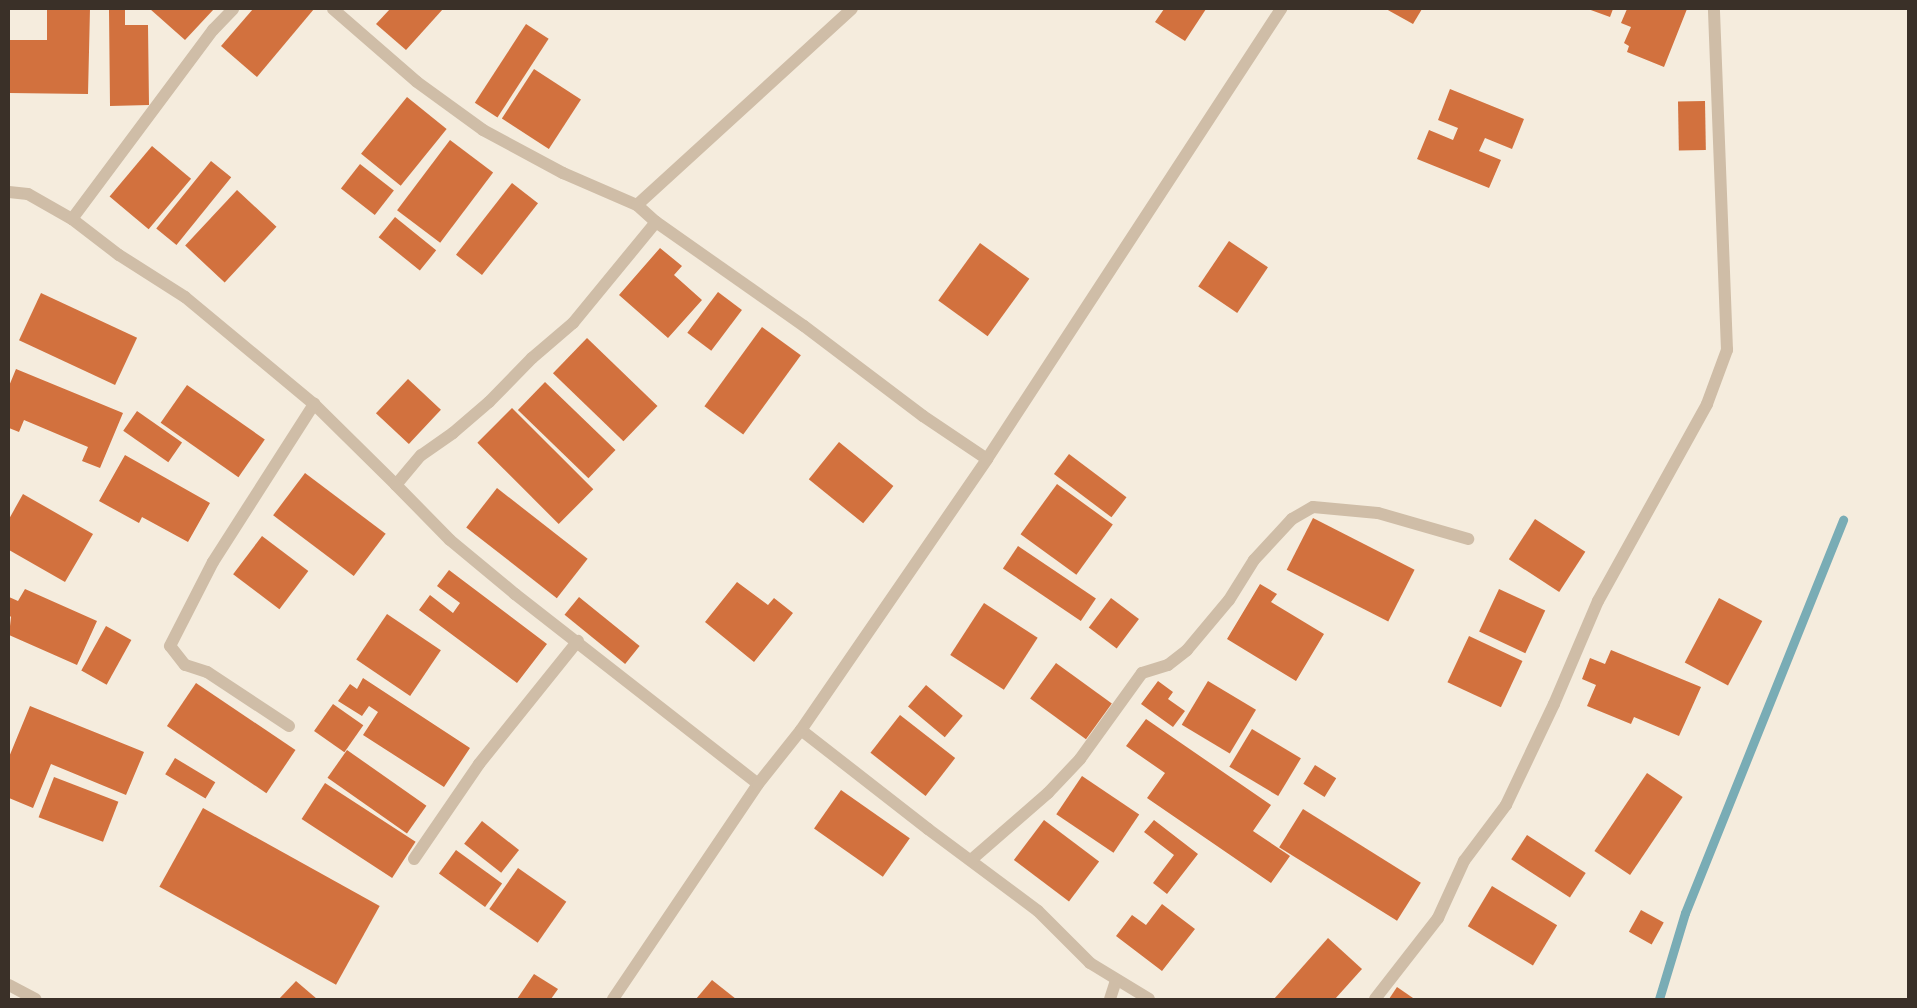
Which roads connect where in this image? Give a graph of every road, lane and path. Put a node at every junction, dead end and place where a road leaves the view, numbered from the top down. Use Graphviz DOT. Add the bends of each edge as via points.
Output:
graph roads {
  1 [pos="233,9"];
  2 [pos="333,9"];
  3 [pos="852,9"];
  4 [pos="1281,9"];
  5 [pos="1714,9"];
  6 [pos="9,192"];
  7 [pos="637,205"];
  8 [pos="72,219"];
  9 [pos="656,222"];
  10 [pos="314,404"];
  11 [pos="987,458"];
  12 [pos="396,485"];
  13 [pos="1468,539"];
  14 [pos="578,641"];
  15 [pos="289,726"];
  16 [pos="801,730"];
  17 [pos="758,784"];
  18 [pos="414,859"];
  19 [pos="971,860"];
  20 [pos="1116,980"];
  21 [pos="9,985"];
  22 [pos="35,999"];
  23 [pos="613,999"];
  24 [pos="1110,999"];
  25 [pos="1149,999"];
  26 [pos="1375,999"];
  1 -- 8 [label="street" via="213,30"];
  2 -- 7 [label="street" via="417,82 484,130 563,173"];
  3 -- 7 [label="street"];
  4 -- 11 [label="street"];
  5 -- 26 [label="street" via="1727,350 1707,404 1598,601 1506,805 1464,861 1438,918"];
  6 -- 8 [label="street" via="28,194"];
  7 -- 9 [label="street"];
  8 -- 10 [label="street" via="118,255 185,297"];
  9 -- 11 [label="street" via="804,326 923,416"];
  9 -- 12 [label="street" via="574,323 532,358 489,402 421,455"];
  10 -- 12 [label="street"];
  10 -- 15 [label="street" via="213,562 170,646 185,665 207,672"];
  11 -- 16 [label="street"];
  12 -- 14 [label="street" via="450,540"];
  13 -- 19 [label="street" via="1378,513 1314,507 1292,519 1254,560 1228,600 1187,650 1168,665 1142,673 1080,759"];
  14 -- 17 [label="street"];
  14 -- 18 [label="street" via="480,764"];
  16 -- 17 [label="street"];
  16 -- 19 [label="street"];
  17 -- 23 [label="street"];
  19 -- 20 [label="street" via="1038,911 1090,963"];
  20 -- 24 [label="street"];
  20 -- 25 [label="street"];
  21 -- 22 [label="street"];
}
